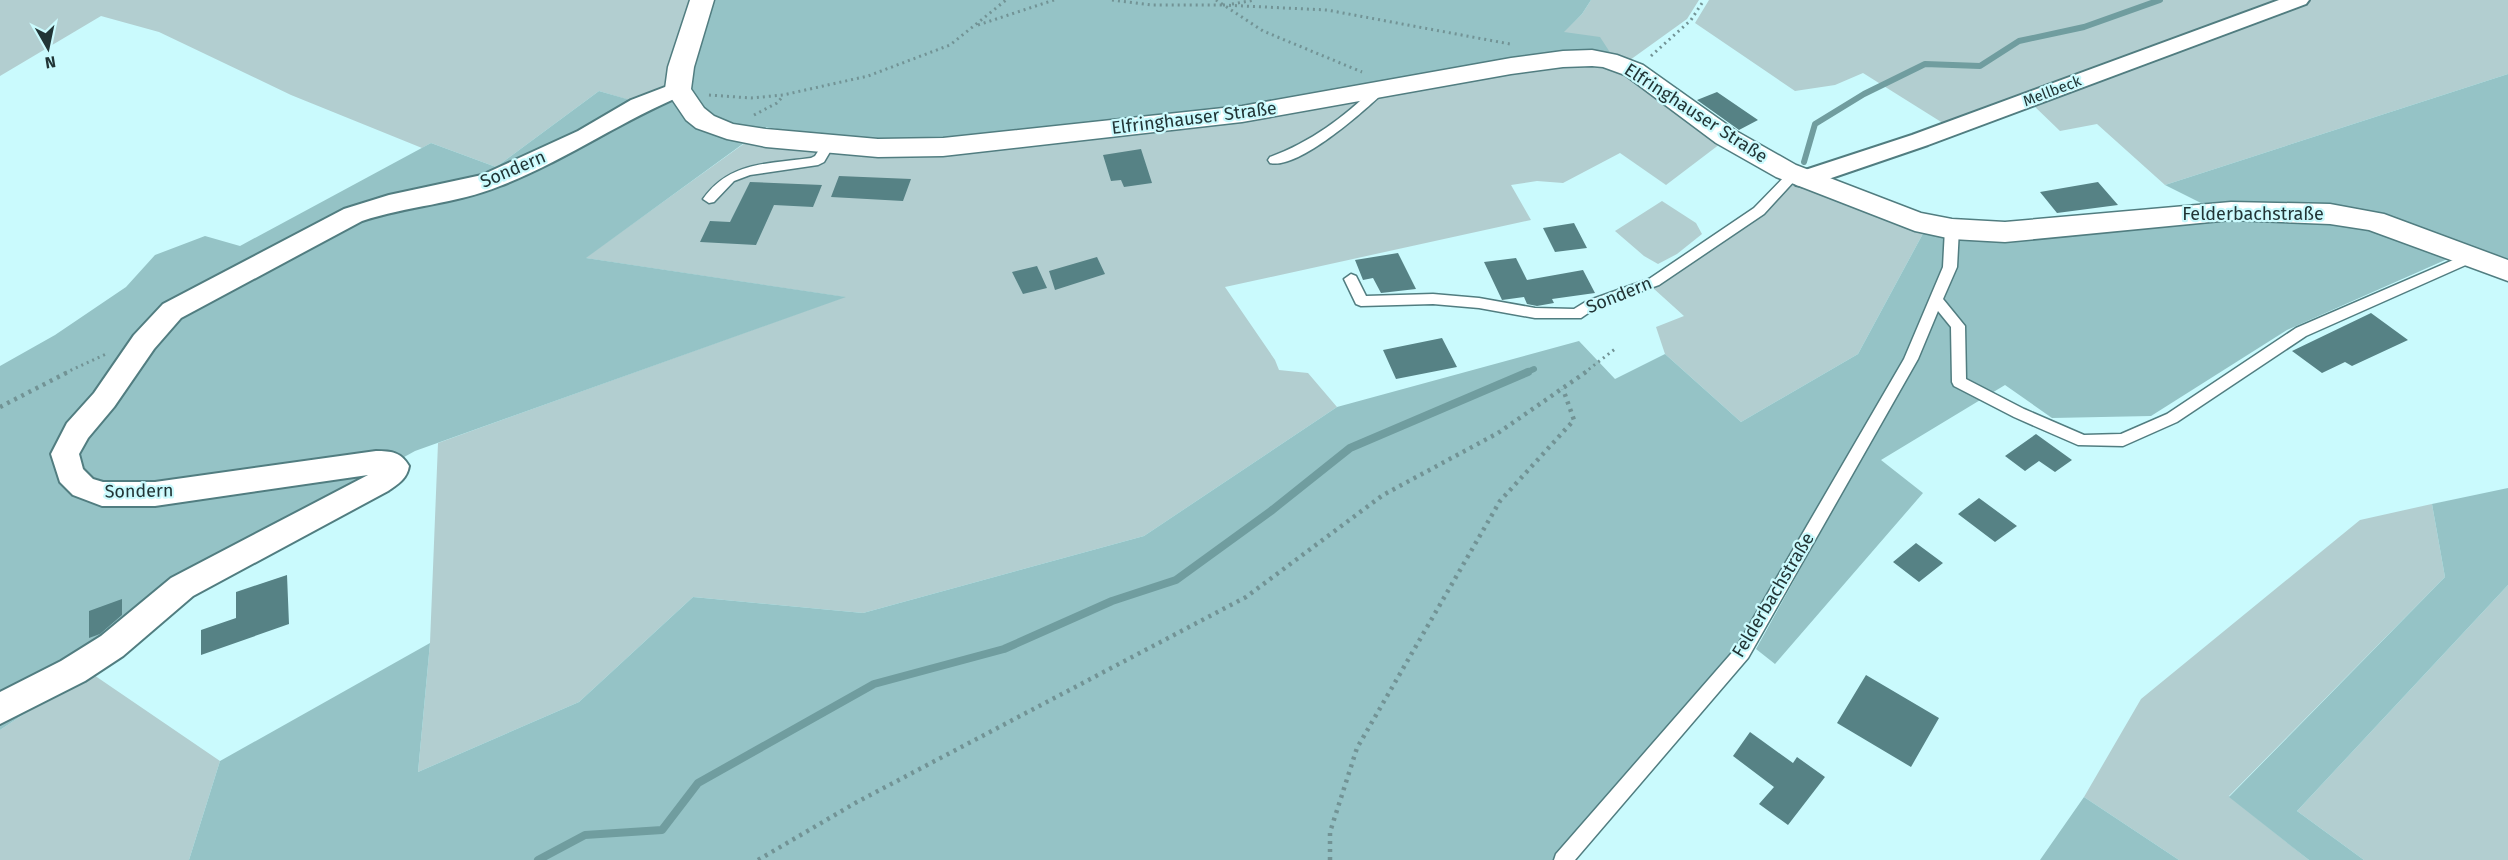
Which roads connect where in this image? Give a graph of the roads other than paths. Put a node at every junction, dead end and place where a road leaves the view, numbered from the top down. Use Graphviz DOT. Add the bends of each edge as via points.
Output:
graph roads {
  1 [pos="702,0"];
  2 [pos="2299,0"];
  3 [pos="1389,88"];
  4 [pos="678,89"];
  5 [pos="828,145"];
  6 [pos="1274,160"];
  7 [pos="1795,175"];
  8 [pos="709,199"];
  9 [pos="1952,229"];
  10 [pos="2472,257"];
  11 [pos="2508,271"];
  12 [pos="1351,279"];
  13 [pos="1936,299"];
  14 [pos="0,709"];
  15 [pos="1563,860"];
  1 -- 4 [label="street"];
  2 -- 7 [label="street, Mellbeck" via="1920,140"];
  3 -- 5 [label="street, Elfringhauser Straße" via="1242,114 943,147"];
  3 -- 6 [label="lane" via="1302,151"];
  3 -- 7 [label="street, Elfringhauser Straße" via="1563,58 1608,60 1634,70 1726,137"];
  4 -- 5 [label="street, Elfringhauser Straße" via="696,114 715,128"];
  4 -- 14 [label="street, Sondern" via="491,181 389,203 353,215 172,311 77,431 65,454 69,474 83,487 102,495 155,494 376,462 388,462 394,466 393,472 182,587 112,646"];
  5 -- 8 [label="lane" via="814,162 748,171 730,178"];
  7 -- 9 [label="street, Felderbachstraße" via="1915,221"];
  7 -- 12 [label="lane, Sondern" via="1760,211 1664,276 1576,314 1433,298 1361,301"];
  9 -- 10 [label="street, Felderbachstraße" via="2005,232 2231,211 2330,214 2374,221"];
  9 -- 13 [label="lane, Felderbachstraße" via="1950,267"];
  10 -- 11 [label="street, Felderbachstraße"];
  10 -- 13 [label="lane" via="2301,332 2172,418 2123,440 2083,441 1959,381 1958,326"];
  13 -- 15 [label="lane, Felderbachstraße" via="1911,359 1742,653"];
}
